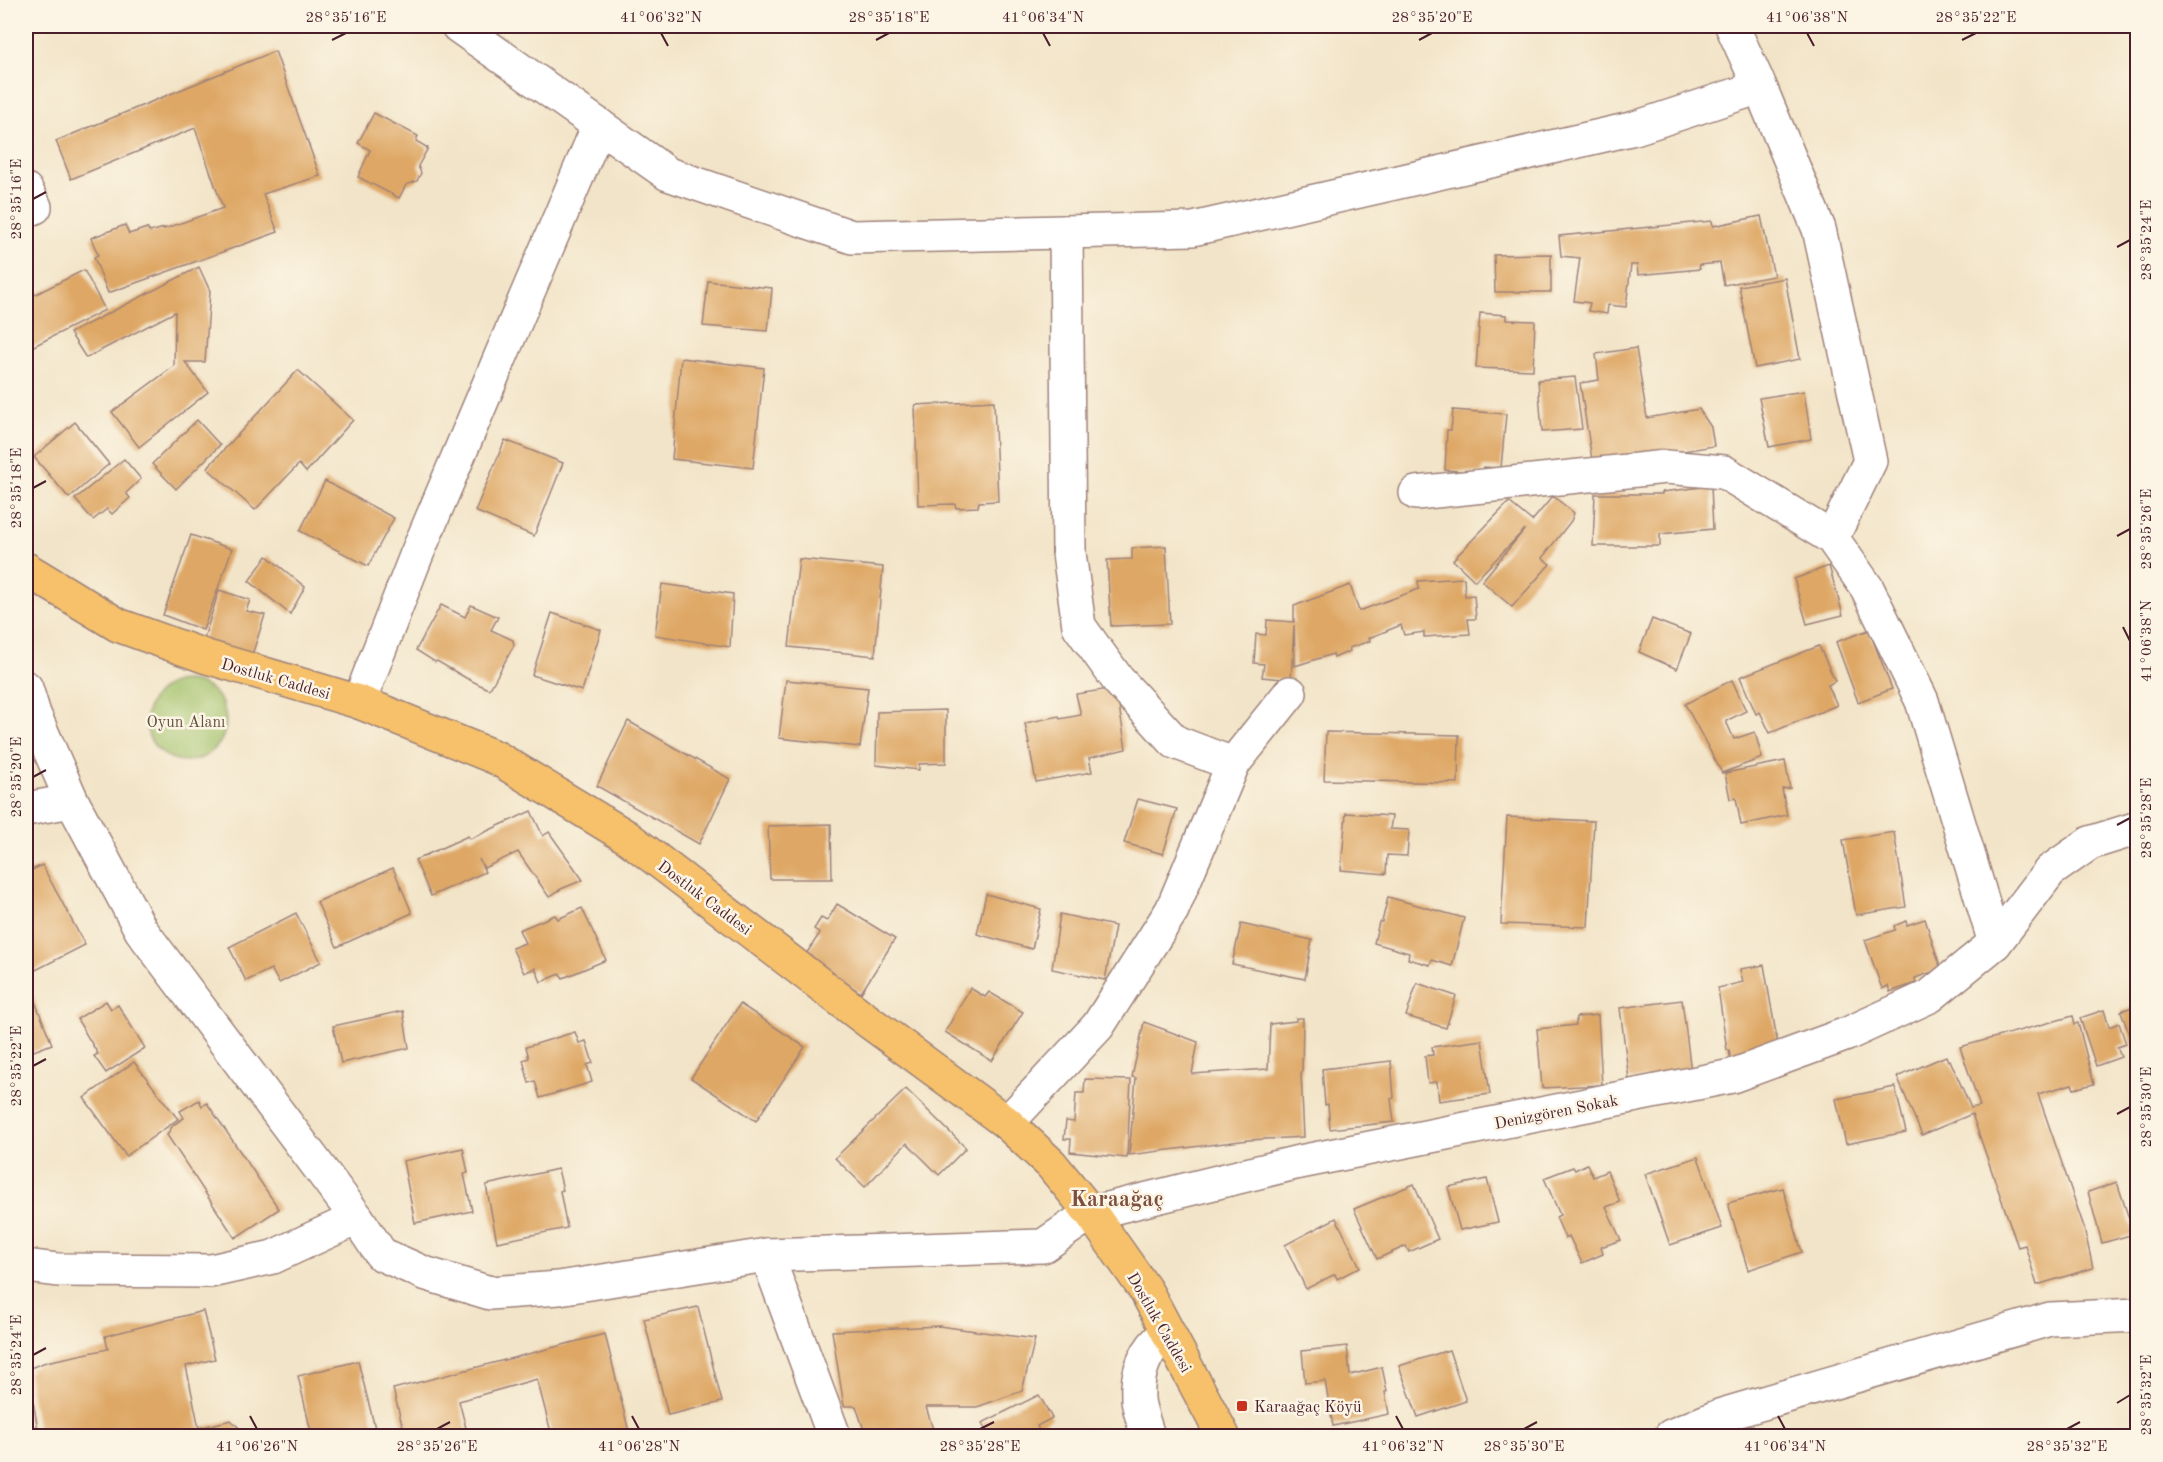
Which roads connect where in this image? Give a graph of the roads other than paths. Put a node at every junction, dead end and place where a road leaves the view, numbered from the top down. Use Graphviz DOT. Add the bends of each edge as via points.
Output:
graph roads {
  1 [pos="458,26"];
  2 [pos="1732,26"];
  3 [pos="1760,87"];
  4 [pos="599,125"];
  5 [pos="26,190"];
  6 [pos="26,211"];
  7 [pos="1066,232"];
  8 [pos="1416,493"];
  9 [pos="1832,538"];
  10 [pos="26,569"];
  11 [pos="26,687"];
  12 [pos="1290,693"];
  13 [pos="359,702"];
  14 [pos="1233,764"];
  15 [pos="72,801"];
  16 [pos="26,809"];
  17 [pos="2138,828"];
  18 [pos="1995,943"];
  19 [pos="1007,1123"];
  20 [pos="1090,1213"];
  21 [pos="357,1218"];
  22 [pos="767,1255"];
  23 [pos="26,1266"];
  24 [pos="2138,1315"];
  25 [pos="1167,1332"];
  26 [pos="1724,1426"];
  27 [pos="834,1437"];
  28 [pos="1148,1437"];
  29 [pos="1223,1437"];
  30 [pos="1671,1437"];
  1 -- 4 [label="street"];
  2 -- 3 [label="street"];
  3 -- 7 [label="street" via="1635,128 1193,229"];
  3 -- 9 [label="street" via="1819,229 1870,461"];
  4 -- 7 [label="street" via="668,174 852,237"];
  4 -- 13 [label="street" via="416,556"];
  5 -- 6 [label="street" via="35,207"];
  7 -- 14 [label="street" via="1069,552 1079,626 1118,680 1175,742"];
  8 -- 9 [label="street" via="1666,467 1724,472"];
  9 -- 18 [label="street" via="1867,588 1922,702"];
  10 -- 13 [label="main road, Dostluk Caddesi" via="118,625 207,657"];
  11 -- 15 [label="street"];
  12 -- 14 [label="street"];
  13 -- 19 [label="main road, Dostluk Caddesi" via="497,758 627,837"];
  14 -- 19 [label="street" via="1172,910 1098,1026"];
  15 -- 16 [label="street"];
  15 -- 21 [label="street" via="141,930"];
  17 -- 18 [label="street, Denizgören Sokak" via="2090,843 2050,872"];
  18 -- 20 [label="street, Denizgören Sokak" via="1930,996 1847,1034 1732,1076 1295,1163"];
  19 -- 20 [label="main road, Dostluk Caddesi" via="1051,1164"];
  20 -- 22 [label="street" via="1043,1246"];
  20 -- 25 [label="main road, Dostluk Caddesi" via="1146,1292"];
  21 -- 22 [label="street" via="381,1254 424,1273 490,1293 559,1287"];
  21 -- 23 [label="street" via="273,1257 211,1271 58,1270"];
  22 -- 27 [label="street"];
  24 -- 26 [label="street" via="2050,1319"];
  25 -- 28 [label="street" via="1146,1354 1141,1369 1138,1400"];
  25 -- 29 [label="main road, Dostluk Caddesi"];
  26 -- 30 [label="street"];
}
